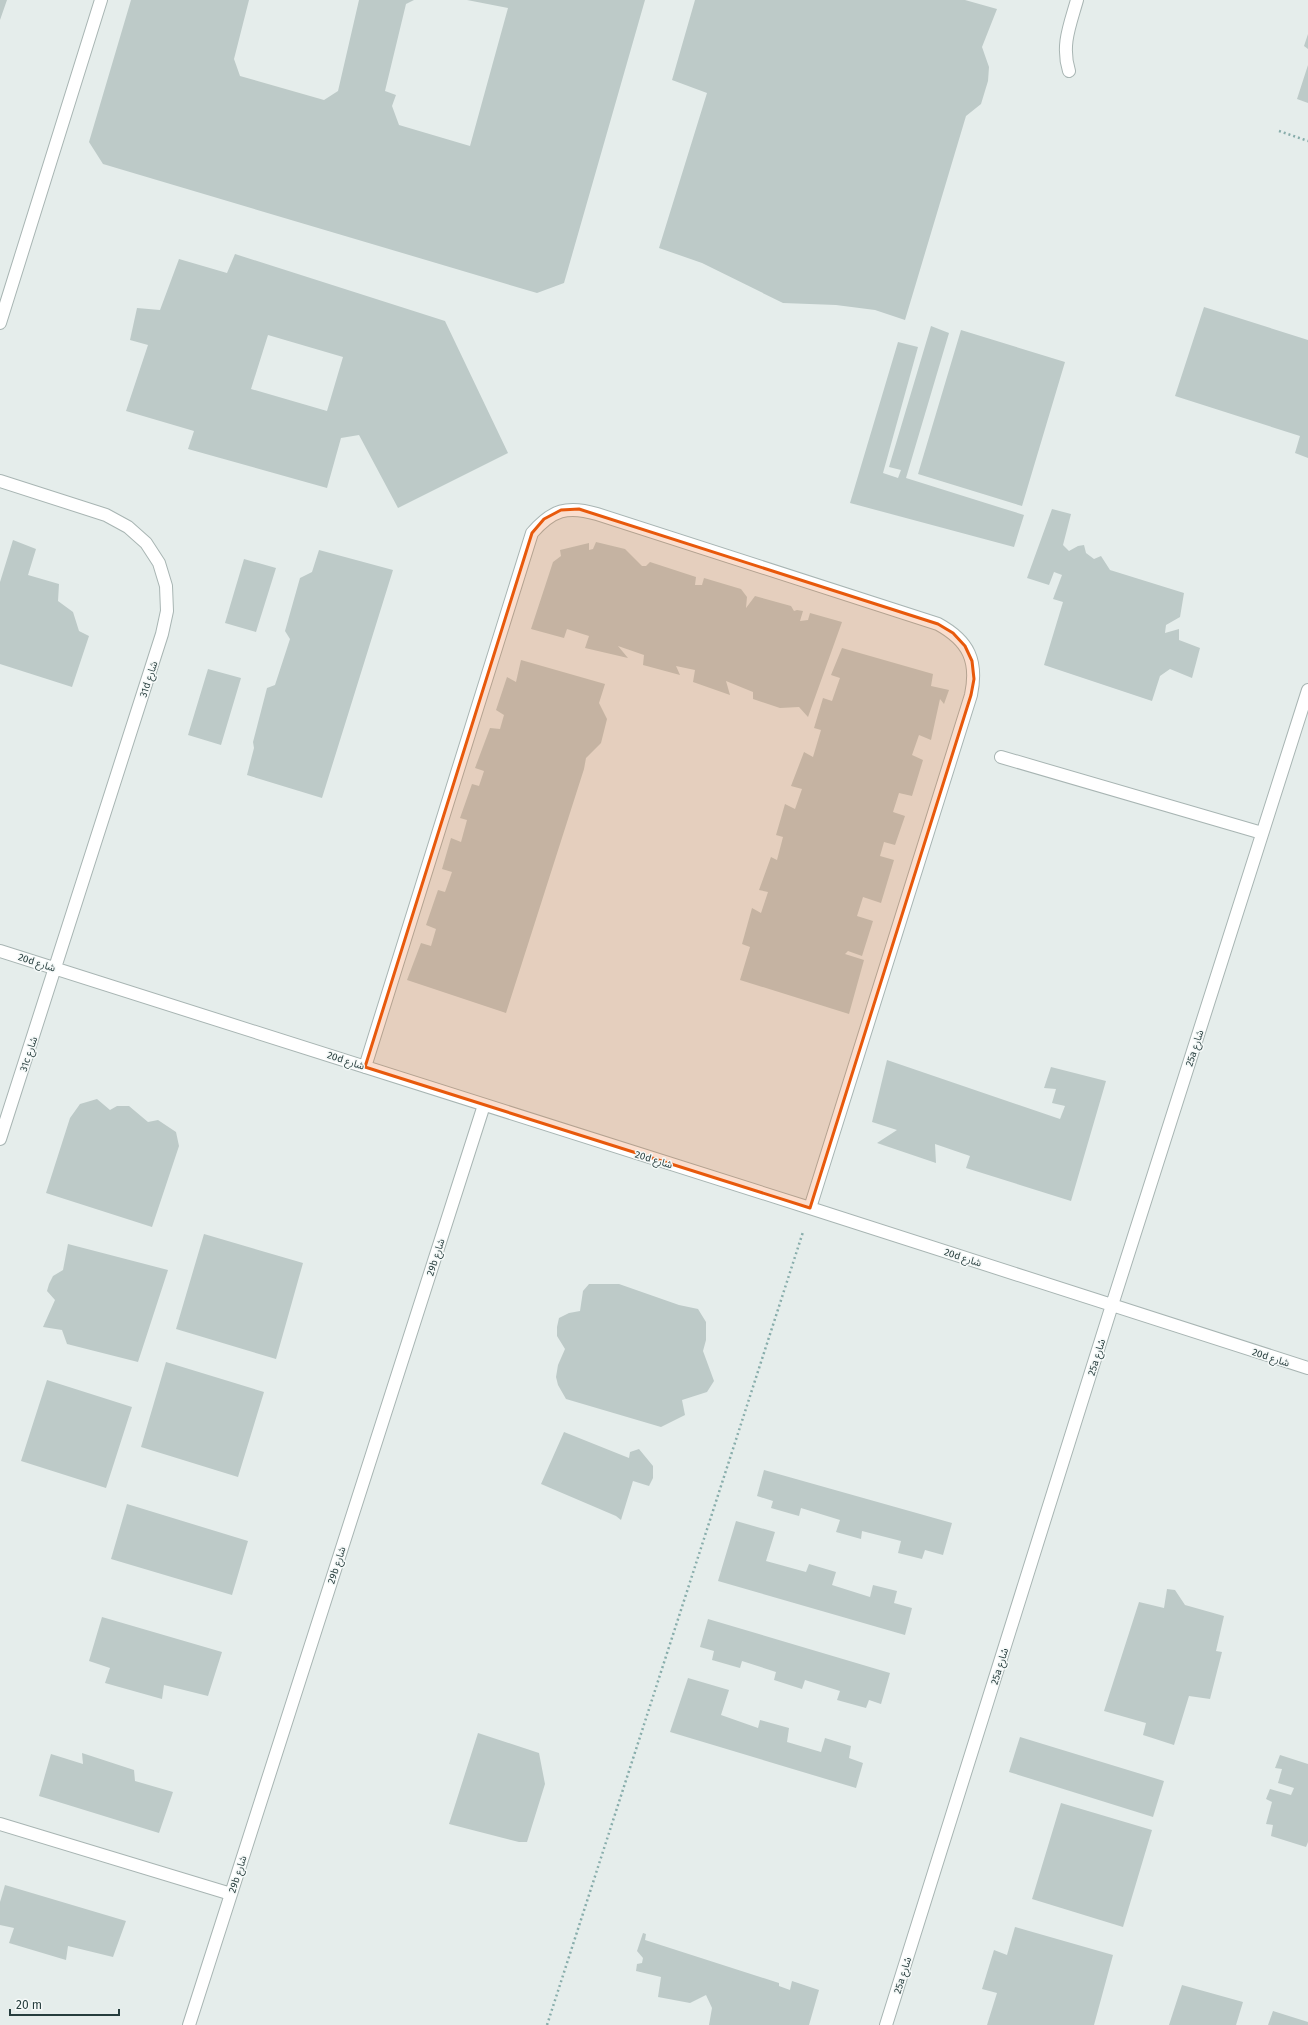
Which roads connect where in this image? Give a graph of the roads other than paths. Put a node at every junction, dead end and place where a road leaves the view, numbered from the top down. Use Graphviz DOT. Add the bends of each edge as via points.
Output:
graph roads {
  1 [pos="100,0"];
  2 [pos="1077,0"];
  3 [pos="1069,71"];
  4 [pos="0,323"];
  5 [pos="0,480"];
  6 [pos="1308,690"];
  7 [pos="1001,757"];
  8 [pos="1262,833"];
  9 [pos="0,950"];
  10 [pos="56,968"];
  11 [pos="365,1067"];
  12 [pos="484,1105"];
  13 [pos="0,1139"];
  14 [pos="810,1208"];
  15 [pos="1112,1305"];
  16 [pos="1308,1368"];
  17 [pos="0,1824"];
  18 [pos="231,1894"];
  19 [pos="189,2025"];
  20 [pos="886,2025"];
  1 -- 4 [label="street"];
  2 -- 3 [label="street" via="1066,38"];
  5 -- 10 [label="street, 31d شارع" via="106,515 128,527 146,543 159,563 166,586 167,611 162,634"];
  6 -- 8 [label="street, 25a شارع"];
  7 -- 8 [label="street"];
  8 -- 15 [label="street, 25a شارع"];
  9 -- 10 [label="street, 20d شارع"];
  10 -- 11 [label="street, 20d شارع"];
  10 -- 13 [label="street, 31c شارع"];
  11 -- 12 [label="street, 20d شارع"];
  11 -- 14 [label="street" via="532,534 544,519 561,510 579,509 597,514 938,624 957,637 965,646 972,662 974,679 970,695"];
  12 -- 14 [label="street, 20d شارع"];
  12 -- 18 [label="street, 29b شارع"];
  14 -- 15 [label="street, 20d شارع"];
  15 -- 16 [label="street, 20d شارع"];
  15 -- 20 [label="street, 25a شارع"];
  17 -- 18 [label="street"];
  18 -- 19 [label="street, 29b شارع"];
}
